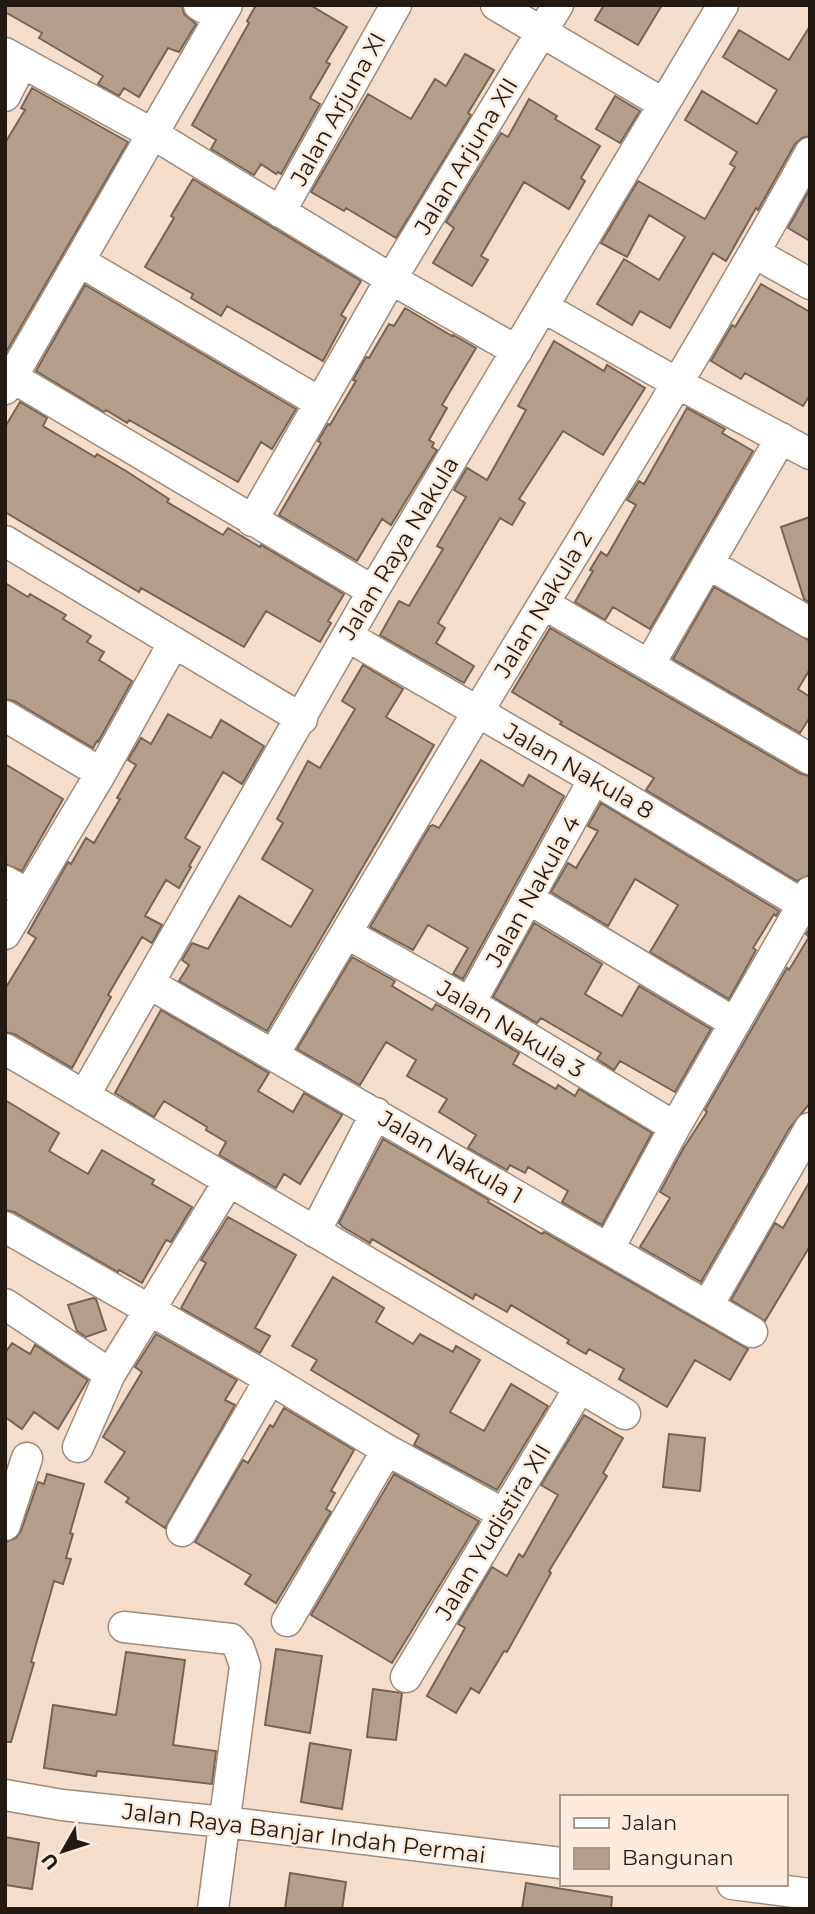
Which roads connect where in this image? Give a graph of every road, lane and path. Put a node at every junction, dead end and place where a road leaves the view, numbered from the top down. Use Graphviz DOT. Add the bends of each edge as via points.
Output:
graph roads {
  1 [pos="396,5"];
  2 [pos="496,5"];
  3 [pos="558,5"];
  4 [pos="723,5"];
  5 [pos="215,9"];
  6 [pos="541,32"];
  7 [pos="14,58"];
  8 [pos="5,96"];
  9 [pos="664,104"];
  10 [pos="153,134"];
  11 [pos="810,153"];
  12 [pos="280,212"];
  13 [pos="755,253"];
  14 [pos="79,261"];
  15 [pos="391,279"];
  16 [pos="810,285"];
  17 [pos="543,307"];
  18 [pos="517,351"];
  19 [pos="8,380"];
  20 [pos="677,383"];
  21 [pos="319,402"];
  22 [pos="781,438"];
  23 [pos="810,454"];
  24 [pos="252,521"];
  25 [pos="5,541"];
  26 [pos="709,564"];
  27 [pos="373,591"];
  28 [pos="544,604"];
  29 [pos="810,623"];
  30 [pos="347,636"];
  31 [pos="174,642"];
  32 [pos="649,665"];
  33 [pos="477,712"];
  34 [pos="5,716"];
  35 [pos="302,719"];
  36 [pos="810,760"];
  37 [pos="101,773"];
  38 [pos="594,779"];
  39 [pos="17,888"];
  40 [pos="529,899"];
  41 [pos="808,902"];
  42 [pos="346,933"];
  43 [pos="5,934"];
  44 [pos="150,984"];
  45 [pos="470,1003"];
  46 [pos="735,1023"];
  47 [pos="5,1049"];
  48 [pos="274,1054"];
  49 [pos="84,1096"];
  50 [pos="376,1113"];
  51 [pos="675,1127"];
  52 [pos="810,1128"];
  53 [pos="229,1181"];
  54 [pos="5,1227"];
  55 [pos="315,1232"];
  56 [pos="609,1248"];
  57 [pos="5,1304"];
  58 [pos="708,1305"];
  59 [pos="148,1311"];
  60 [pos="752,1332"];
  61 [pos="110,1374"];
  62 [pos="270,1379"];
  63 [pos="580,1387"];
  64 [pos="625,1413"];
  65 [pos="78,1447"];
  66 [pos="387,1450"];
  67 [pos="27,1458"];
  68 [pos="504,1514"];
  69 [pos="5,1525"];
  70 [pos="182,1531"];
  71 [pos="287,1621"];
  72 [pos="124,1627"];
  73 [pos="407,1677"];
  74 [pos="5,1795"];
  75 [pos="224,1822"];
  76 [pos="560,1863"];
  77 [pos="748,1886"];
  78 [pos="810,1894"];
  79 [pos="213,1909"];
  1 -- 12 [label="street, Jalan Arjuna XI"];
  2 -- 6 [label="street"];
  3 -- 6 [label="street, Jalan Arjuna XII"];
  4 -- 9 [label="street, Jalan Raya Nakula"];
  5 -- 10 [label="street"];
  6 -- 9 [label="street"];
  6 -- 15 [label="street, Jalan Arjuna XII"];
  7 -- 8 [label="street"];
  7 -- 10 [label="street"];
  9 -- 17 [label="street, Jalan Raya Nakula"];
  10 -- 12 [label="street"];
  10 -- 14 [label="street"];
  11 -- 13 [label="street, Jalan Nakula 2"];
  12 -- 15 [label="street"];
  13 -- 16 [label="street"];
  13 -- 20 [label="street, Jalan Nakula 2"];
  14 -- 19 [label="street"];
  14 -- 21 [label="street"];
  15 -- 18 [label="street"];
  15 -- 21 [label="street, Jalan Arjuna XII"];
  17 -- 18 [label="street, Jalan Raya Nakula"];
  17 -- 20 [label="street"];
  18 -- 27 [label="street, Jalan Raya Nakula"];
  19 -- 24 [label="street"];
  20 -- 22 [label="street"];
  20 -- 28 [label="street, Jalan Nakula 2"];
  21 -- 24 [label="street, Jalan Arjuna XII"];
  22 -- 23 [label="street"];
  22 -- 26 [label="street"];
  24 -- 27 [label="street"];
  25 -- 31 [label="street"];
  26 -- 29 [label="street"];
  26 -- 32 [label="street"];
  27 -- 30 [label="street, Jalan Raya Nakula"];
  28 -- 32 [label="street"];
  28 -- 33 [label="street, Jalan Nakula 2"];
  30 -- 33 [label="street, Jalan Nakula 8"];
  30 -- 35 [label="street, Jalan Raya Nakula"];
  31 -- 35 [label="street"];
  31 -- 37 [label="street"];
  32 -- 36 [label="street"];
  33 -- 38 [label="street, Jalan Nakula 8"];
  33 -- 42 [label="street, Jalan Nakula 2"];
  34 -- 37 [label="street"];
  35 -- 44 [label="street, Jalan Raya Nakula"];
  37 -- 39 [label="street"];
  38 -- 40 [label="street, Jalan Nakula 4"];
  38 -- 41 [label="street, Jalan Nakula 8"];
  39 -- 43 [label="street"];
  40 -- 45 [label="street, Jalan Nakula 4"];
  40 -- 46 [label="street"];
  41 -- 46 [label="street"];
  42 -- 45 [label="street, Jalan Nakula 3"];
  42 -- 48 [label="street, Jalan Nakula 2"];
  44 -- 48 [label="street, Jalan Nakula 1"];
  44 -- 49 [label="street, Jalan Raya Nakula"];
  45 -- 51 [label="street, Jalan Nakula 3"];
  46 -- 51 [label="street"];
  47 -- 49 [label="street"];
  48 -- 50 [label="street, Jalan Nakula 1"];
  49 -- 53 [label="street"];
  50 -- 55 [label="street"];
  50 -- 56 [label="street, Jalan Nakula 1"];
  51 -- 56 [label="street"];
  52 -- 58 [label="street"];
  53 -- 55 [label="street"];
  53 -- 59 [label="street"];
  54 -- 59 [label="street"];
  55 -- 63 [label="street"];
  56 -- 58 [label="street, Jalan Nakula 1"];
  57 -- 61 [label="street"];
  58 -- 60 [label="street, Jalan Nakula 1"];
  59 -- 61 [label="street"];
  59 -- 62 [label="street"];
  61 -- 65 [label="street"];
  62 -- 66 [label="street"];
  62 -- 70 [label="street"];
  63 -- 64 [label="street"];
  63 -- 68 [label="street, Jalan Yudistira XII"];
  66 -- 68 [label="street"];
  66 -- 71 [label="street"];
  67 -- 69 [label="street"];
  68 -- 73 [label="street, Jalan Yudistira XII"];
  72 -- 75 [label="street" via="231,1639 239,1648 245,1666"];
  74 -- 75 [label="street, Jalan Raya Banjar Indah Permai"];
  75 -- 76 [label="street, Jalan Raya Banjar Indah Permai"];
  75 -- 79 [label="street"];
  77 -- 78 [label="street"];
}
